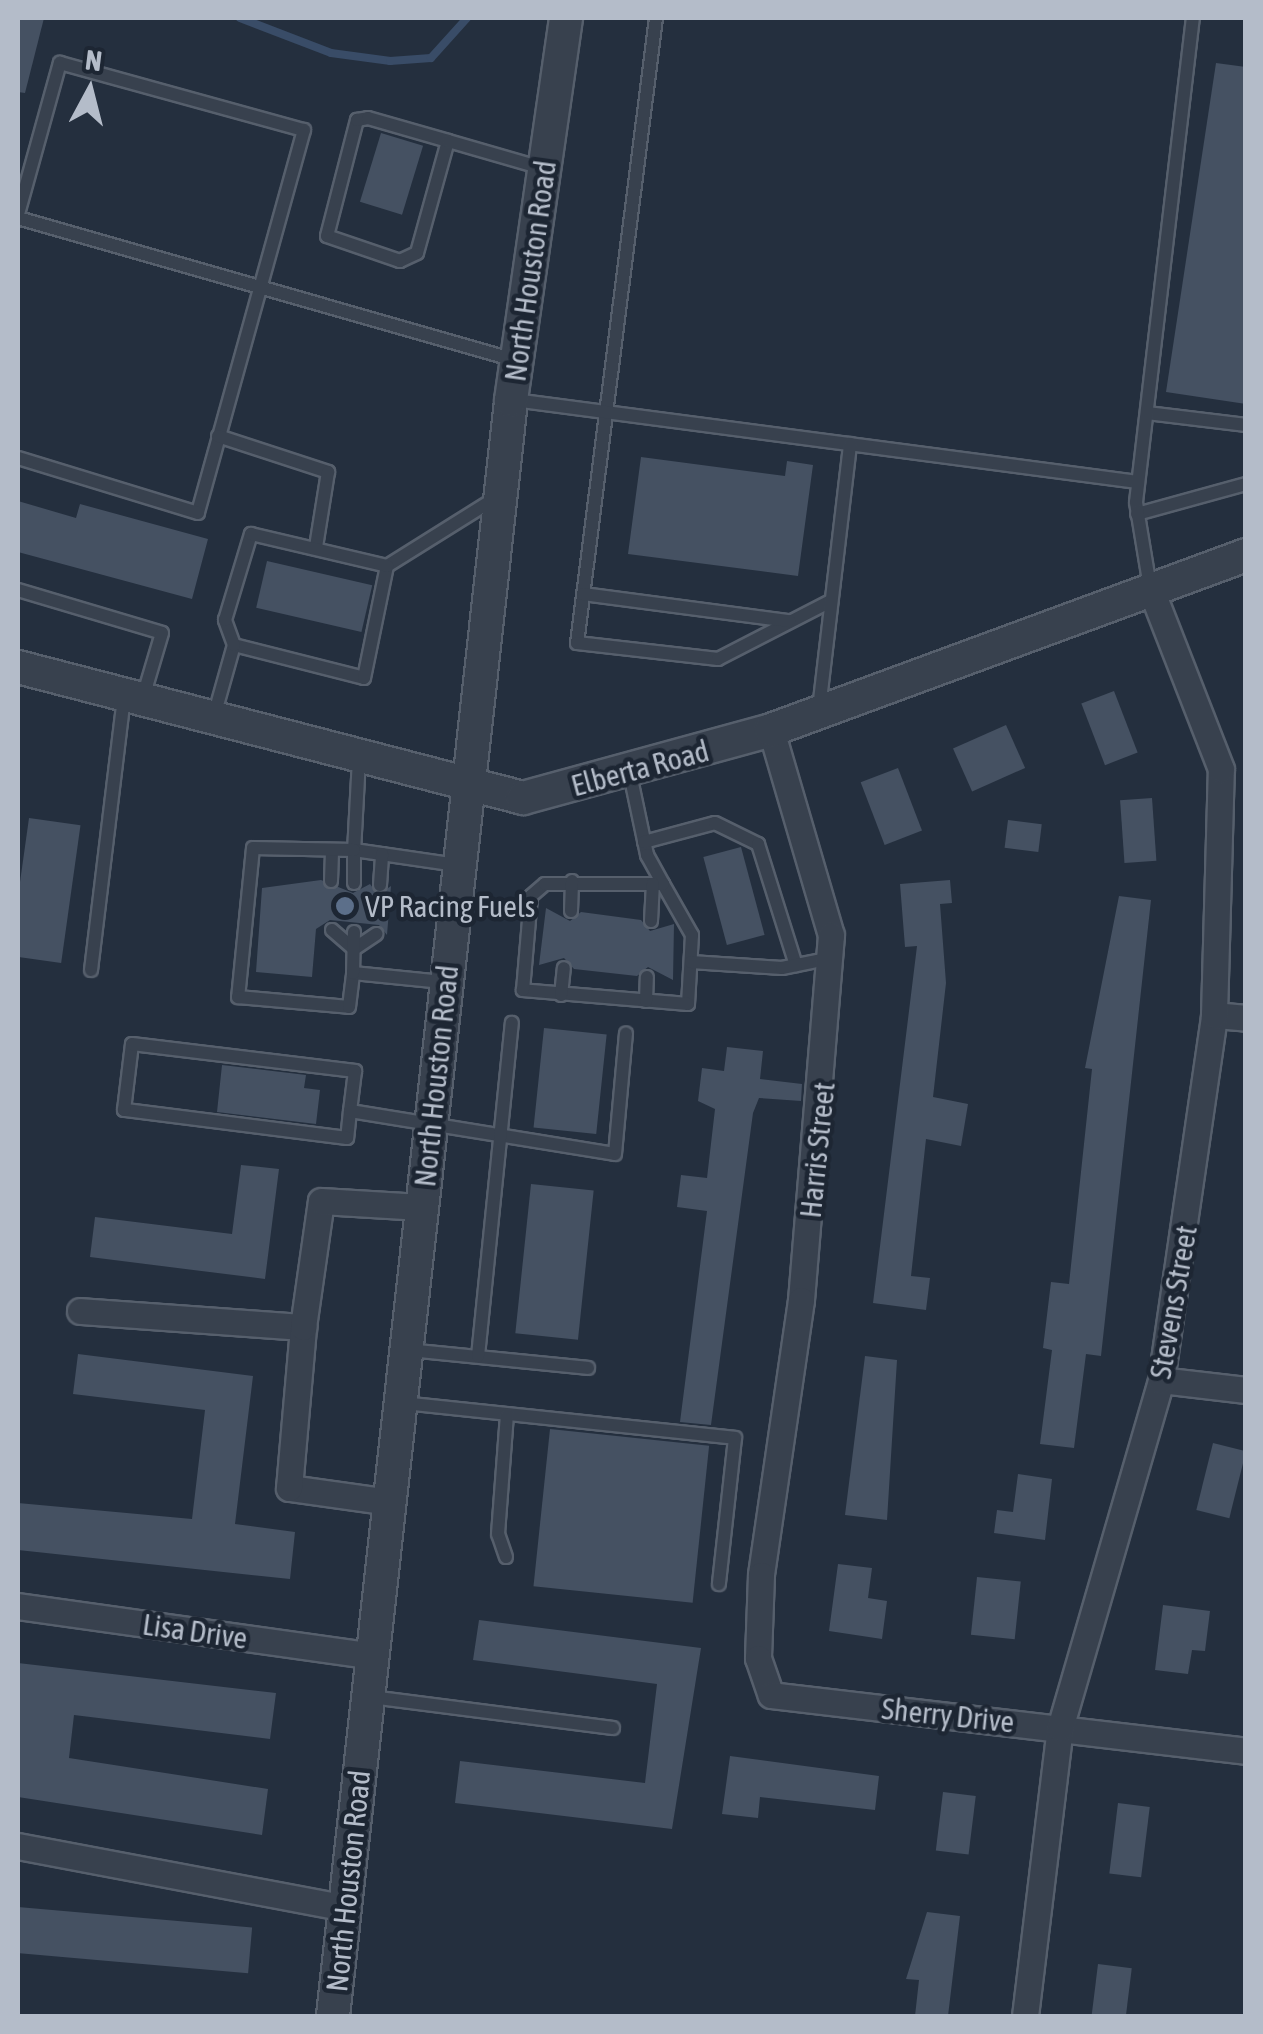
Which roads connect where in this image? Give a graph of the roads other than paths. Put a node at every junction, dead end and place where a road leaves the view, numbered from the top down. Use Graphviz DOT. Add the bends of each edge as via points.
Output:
graph roads {
  1 [pos="566,18"];
  2 [pos="656,18"];
  3 [pos="1193,18"];
  4 [pos="448,141"];
  5 [pos="544,169"];
  6 [pos="18,216"];
  7 [pos="260,286"];
  8 [pos="517,361"];
  9 [pos="512,400"];
  10 [pos="606,412"];
  11 [pos="1146,412"];
  12 [pos="1246,425"];
  13 [pos="218,436"];
  14 [pos="850,444"];
  15 [pos="18,458"];
  16 [pos="1138,482"];
  17 [pos="1246,484"];
  18 [pos="500,495"];
  19 [pos="1137,514"];
  20 [pos="316,547"];
  21 [pos="1246,555"];
  22 [pos="387,566"];
  23 [pos="1150,587"];
  24 [pos="18,590"];
  25 [pos="583,594"];
  26 [pos="832,601"];
  27 [pos="790,621"];
  28 [pos="234,644"];
  29 [pos="18,667"];
  30 [pos="133,697"];
  31 [pos="819,709"];
  32 [pos="214,718"];
  33 [pos="771,730"];
  34 [pos="359,757"];
  35 [pos="630,774"];
  36 [pos="468,786"];
  37 [pos="644,842"];
  38 [pos="332,850"];
  39 [pos="354,850"];
  40 [pos="382,854"];
  41 [pos="458,865"];
  42 [pos="332,881"];
  43 [pos="572,881"];
  44 [pos="354,883"];
  45 [pos="658,884"];
  46 [pos="380,885"];
  47 [pos="571,911"];
  48 [pos="651,921"];
  49 [pos="332,930"];
  50 [pos="354,932"];
  51 [pos="376,934"];
  52 [pos="354,950"];
  53 [pos="831,958"];
  54 [pos="690,962"];
  55 [pos="796,965"];
  56 [pos="564,968"];
  57 [pos="90,970"];
  58 [pos="353,973"];
  59 [pos="647,977"];
  60 [pos="446,983"];
  61 [pos="561,994"];
  62 [pos="646,1001"];
  63 [pos="1214,1014"];
  64 [pos="1246,1018"];
  65 [pos="512,1023"];
  66 [pos="626,1034"];
  67 [pos="350,1110"];
  68 [pos="430,1127"];
  69 [pos="500,1140"];
  70 [pos="422,1207"];
  71 [pos="80,1311"];
  72 [pos="302,1327"];
  73 [pos="406,1349"];
  74 [pos="478,1356"];
  75 [pos="588,1368"];
  76 [pos="1161,1380"];
  77 [pos="1246,1390"];
  78 [pos="400,1403"];
  79 [pos="507,1414"];
  80 [pos="390,1502"];
  81 [pos="506,1557"];
  82 [pos="760,1575"];
  83 [pos="719,1584"];
  84 [pos="18,1606"];
  85 [pos="373,1656"];
  86 [pos="368,1697"];
  87 [pos="613,1728"];
  88 [pos="1060,1728"];
  89 [pos="1246,1751"];
  90 [pos="18,1846"];
  91 [pos="345,1908"];
  92 [pos="333,2016"];
  93 [pos="1025,2016"];
  1 -- 5 [label="street, North Houston Road"];
  2 -- 10 [label="lane"];
  3 -- 11 [label="lane"];
  4 -- 4 [label="lane" via="356,120 327,236 400,261 417,253"];
  4 -- 5 [label="lane"];
  5 -- 8 [label="street, North Houston Road"];
  6 -- 7 [label="lane"];
  6 -- 7 [label="lane" via="60,62 304,130"];
  7 -- 8 [label="lane"];
  7 -- 13 [label="lane"];
  8 -- 9 [label="street, North Houston Road"];
  9 -- 10 [label="lane"];
  9 -- 18 [label="street, North Houston Road"];
  10 -- 14 [label="lane"];
  10 -- 25 [label="lane"];
  11 -- 12 [label="lane"];
  11 -- 16 [label="lane"];
  13 -- 15 [label="lane" via="198,512"];
  13 -- 20 [label="lane" via="328,472"];
  14 -- 16 [label="lane"];
  14 -- 26 [label="lane"];
  16 -- 19 [label="lane"];
  17 -- 19 [label="lane"];
  18 -- 22 [label="lane"];
  18 -- 36 [label="street, North Houston Road"];
  19 -- 23 [label="lane"];
  20 -- 22 [label="lane"];
  20 -- 28 [label="lane" via="250,534 225,620"];
  21 -- 23 [label="street, Elberta Road"];
  22 -- 28 [label="lane" via="364,678"];
  23 -- 31 [label="street, Elberta Road"];
  23 -- 63 [label="street, Stevens Street" via="1220,769"];
  24 -- 30 [label="lane" via="162,632"];
  25 -- 27 [label="lane"];
  25 -- 27 [label="lane" via="577,643 584,648 699,661"];
  26 -- 27 [label="lane"];
  26 -- 31 [label="lane"];
  28 -- 32 [label="lane"];
  29 -- 30 [label="street, Elberta Road"];
  30 -- 32 [label="street, Elberta Road"];
  30 -- 57 [label="lane"];
  31 -- 33 [label="street, Elberta Road"];
  32 -- 34 [label="street, Elberta Road"];
  33 -- 35 [label="street, Elberta Road"];
  33 -- 53 [label="street, Harris Street" via="816,870"];
  34 -- 36 [label="street, Elberta Road"];
  34 -- 39 [label="lane"];
  35 -- 36 [label="street, Elberta Road" via="524,798"];
  35 -- 37 [label="lane"];
  36 -- 41 [label="street, North Houston Road"];
  37 -- 45 [label="lane"];
  37 -- 55 [label="lane" via="715,823 758,844"];
  38 -- 39 [label="lane"];
  38 -- 42 [label="lane"];
  38 -- 58 [label="lane" via="253,848 238,997 349,1007"];
  39 -- 40 [label="lane"];
  39 -- 44 [label="lane"];
  40 -- 41 [label="lane"];
  40 -- 46 [label="lane"];
  41 -- 60 [label="street, North Houston Road"];
  43 -- 45 [label="lane"];
  43 -- 47 [label="lane"];
  43 -- 61 [label="lane" via="532,896 523,990"];
  45 -- 48 [label="lane"];
  45 -- 54 [label="lane" via="692,935"];
  49 -- 52 [label="lane"];
  50 -- 52 [label="lane"];
  51 -- 52 [label="lane"];
  52 -- 58 [label="lane"];
  53 -- 55 [label="lane"];
  53 -- 82 [label="street, Harris Street" via="803,1281"];
  54 -- 55 [label="lane"];
  54 -- 62 [label="lane" via="688,1004"];
  56 -- 61 [label="lane"];
  58 -- 60 [label="lane"];
  59 -- 62 [label="lane"];
  60 -- 68 [label="street, North Houston Road"];
  61 -- 62 [label="lane"];
  63 -- 64 [label="street"];
  63 -- 76 [label="street, Stevens Street"];
  65 -- 69 [label="lane"];
  66 -- 69 [label="lane" via="615,1154"];
  67 -- 67 [label="lane" via="354,1071 132,1044 124,1110 347,1138"];
  67 -- 68 [label="lane"];
  68 -- 69 [label="lane"];
  68 -- 70 [label="street, North Houston Road"];
  69 -- 74 [label="lane"];
  70 -- 72 [label="street" via="321,1202"];
  70 -- 73 [label="street, North Houston Road"];
  71 -- 72 [label="street"];
  72 -- 80 [label="street" via="288,1488"];
  73 -- 74 [label="lane"];
  73 -- 78 [label="street, North Houston Road"];
  74 -- 75 [label="lane"];
  76 -- 77 [label="street"];
  76 -- 88 [label="street, Stevens Street"];
  78 -- 79 [label="lane"];
  78 -- 80 [label="street, North Houston Road"];
  79 -- 81 [label="lane" via="498,1534"];
  79 -- 83 [label="lane" via="735,1438"];
  80 -- 85 [label="street, North Houston Road"];
  82 -- 88 [label="street, Sherry Drive" via="758,1658 770,1694"];
  84 -- 85 [label="street, Lisa Drive"];
  85 -- 86 [label="street, North Houston Road"];
  86 -- 87 [label="lane"];
  86 -- 91 [label="street, North Houston Road"];
  88 -- 89 [label="street, Sherry Drive"];
  88 -- 93 [label="street, Stevens Street"];
  90 -- 91 [label="street"];
  91 -- 92 [label="street, North Houston Road"];
}
